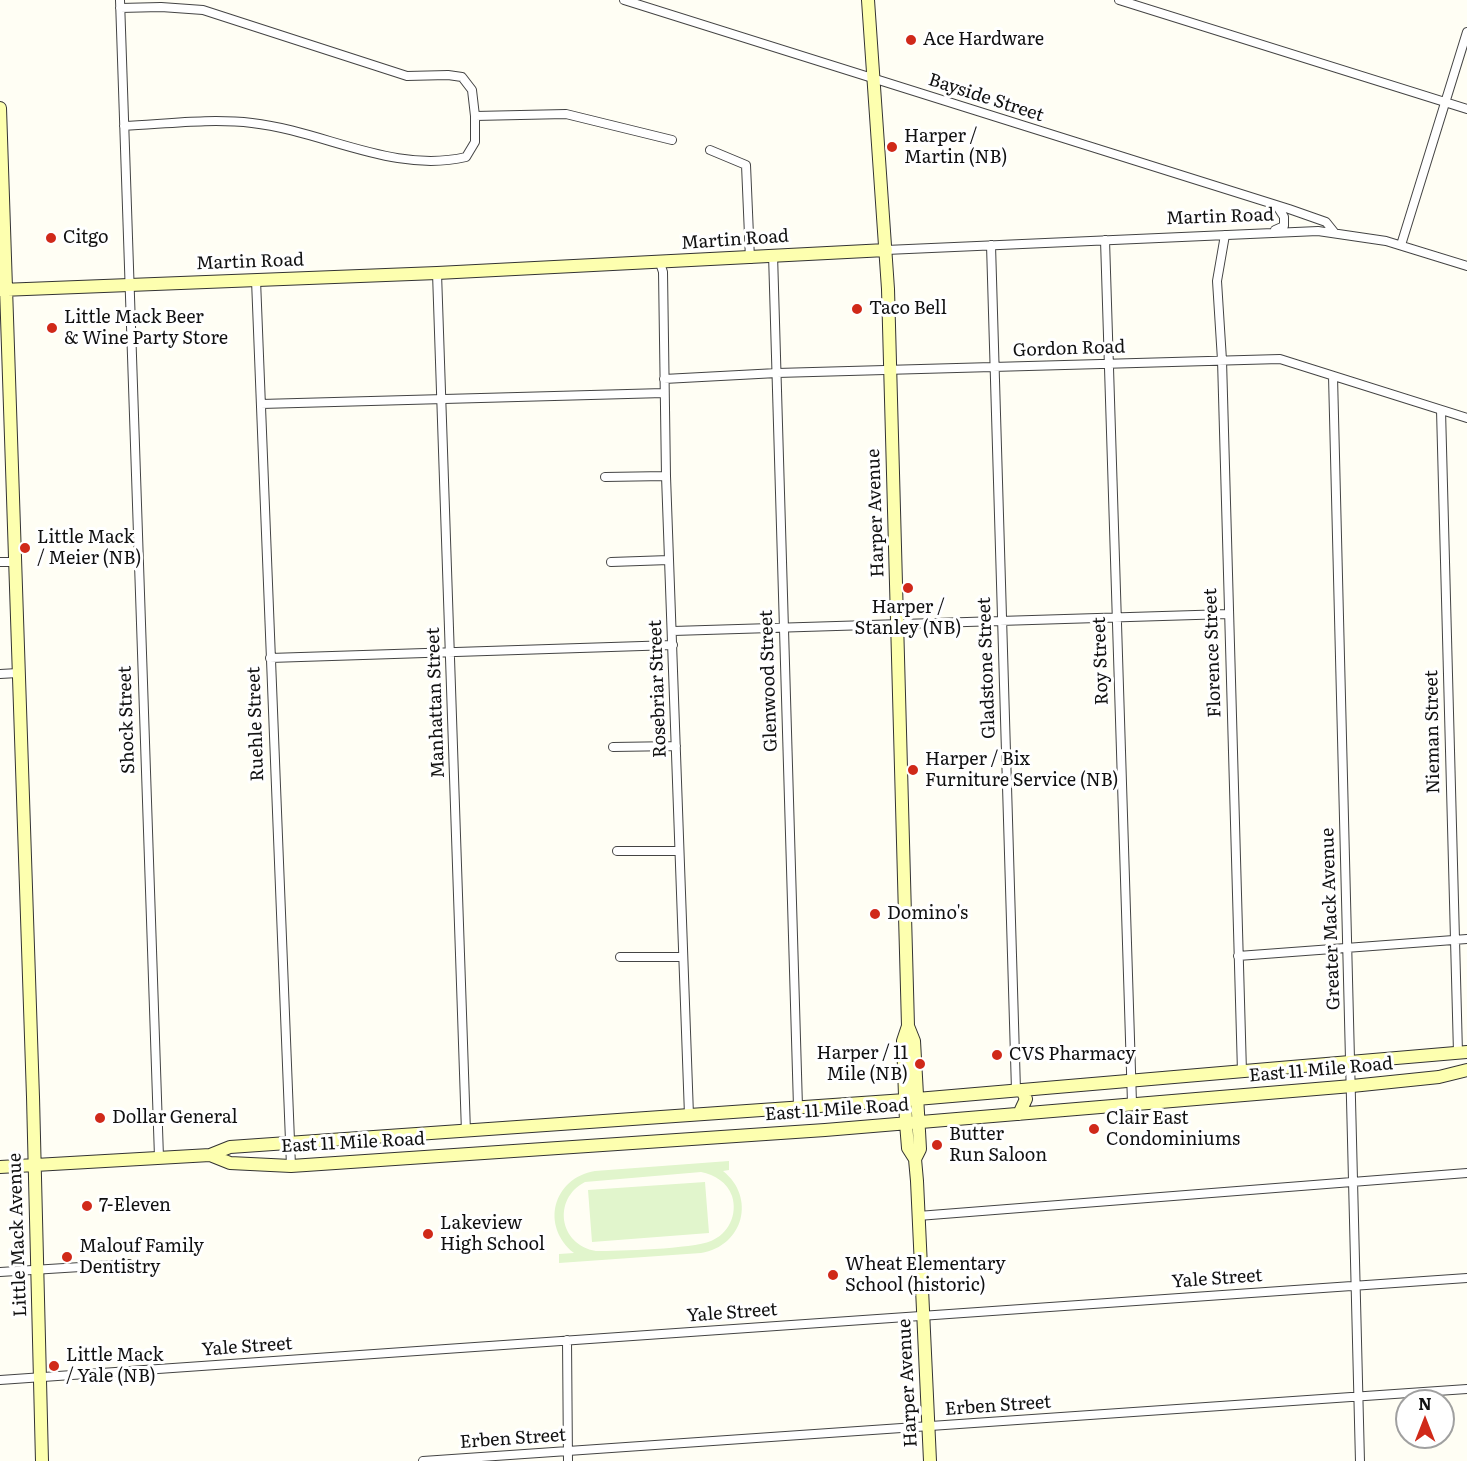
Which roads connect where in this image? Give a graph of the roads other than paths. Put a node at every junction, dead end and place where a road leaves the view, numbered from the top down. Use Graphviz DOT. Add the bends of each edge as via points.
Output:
graph roads {
  1 [pos="624,0"];
  2 [pos="868,0"];
  3 [pos="1119,0"];
  4 [pos="120,4"];
  5 [pos="1467,32"];
  6 [pos="873,79"];
  7 [pos="1446,102"];
  8 [pos="0,108"];
  9 [pos="1467,109"];
  10 [pos="475,116"];
  11 [pos="124,126"];
  12 [pos="672,140"];
  13 [pos="710,150"];
  14 [pos="1277,207"];
  15 [pos="1335,232"];
  16 [pos="1260,233"];
  17 [pos="1225,235"];
  18 [pos="1106,240"];
  19 [pos="992,245"];
  20 [pos="1401,245"];
  21 [pos="886,250"];
  22 [pos="774,254"];
  23 [pos="750,259"];
  24 [pos="660,263"];
  25 [pos="1467,266"];
  26 [pos="437,273"];
  27 [pos="256,280"];
  28 [pos="130,283"];
  29 [pos="3,290"];
  30 [pos="1222,360"];
  31 [pos="1108,363"];
  32 [pos="995,368"];
  33 [pos="890,371"];
  34 [pos="777,373"];
  35 [pos="1334,376"];
  36 [pos="664,379"];
  37 [pos="664,393"];
  38 [pos="442,399"];
  39 [pos="261,404"];
  40 [pos="1441,410"];
  41 [pos="1467,418"];
  42 [pos="666,476"];
  43 [pos="605,477"];
  44 [pos="669,560"];
  45 [pos="0,562"];
  46 [pos="15,562"];
  47 [pos="611,562"];
  48 [pos="1228,614"];
  49 [pos="1116,618"];
  50 [pos="1002,621"];
  51 [pos="897,624"];
  52 [pos="784,627"];
  53 [pos="673,631"];
  54 [pos="673,645"];
  55 [pos="451,652"];
  56 [pos="270,658"];
  57 [pos="18,673"];
  58 [pos="0,674"];
  59 [pos="676,746"];
  60 [pos="613,747"];
  61 [pos="617,851"];
  62 [pos="679,851"];
  63 [pos="1467,939"];
  64 [pos="1454,940"];
  65 [pos="1348,948"];
  66 [pos="1239,956"];
  67 [pos="620,957"];
  68 [pos="682,957"];
  69 [pos="1462,1053"];
  70 [pos="1352,1062"];
  71 [pos="1463,1070"];
  72 [pos="1242,1072"];
  73 [pos="1130,1081"];
  74 [pos="1352,1086"];
  75 [pos="1019,1090"];
  76 [pos="944,1096"];
  77 [pos="911,1099"];
  78 [pos="856,1103"];
  79 [pos="1132,1103"];
  80 [pos="798,1107"];
  81 [pos="1019,1113"];
  82 [pos="688,1115"];
  83 [pos="943,1119"];
  84 [pos="912,1123"];
  85 [pos="518,1128"];
  86 [pos="852,1128"];
  87 [pos="466,1132"];
  88 [pos="420,1135"];
  89 [pos="690,1138"];
  90 [pos="290,1144"];
  91 [pos="520,1151"];
  92 [pos="210,1155"];
  93 [pos="159,1157"];
  94 [pos="419,1157"];
  95 [pos="35,1166"];
  96 [pos="291,1166"];
  97 [pos="0,1167"];
  98 [pos="1467,1173"];
  99 [pos="1353,1182"];
  100 [pos="918,1216"];
  101 [pos="129,1264"];
  102 [pos="38,1271"];
  103 [pos="0,1272"];
  104 [pos="1467,1278"];
  105 [pos="1355,1286"];
  106 [pos="923,1317"];
  107 [pos="567,1340"];
  108 [pos="40,1379"];
  109 [pos="0,1380"];
  110 [pos="1467,1389"];
  111 [pos="1359,1397"];
  112 [pos="928,1427"];
  113 [pos="568,1456"];
  114 [pos="42,1461"];
  115 [pos="423,1461"];
  116 [pos="930,1461"];
  117 [pos="1360,1461"];
  1 -- 6 [label="street, Bayside Street"];
  2 -- 6 [label="main road, Harper Avenue"];
  3 -- 7 [label="street"];
  4 -- 10 [label="street" via="203,10 407,76 456,75 470,85"];
  4 -- 11 [label="street, Shock Street"];
  5 -- 7 [label="street"];
  6 -- 14 [label="street, Bayside Street"];
  6 -- 21 [label="main road, Harper Avenue"];
  7 -- 9 [label="street"];
  7 -- 20 [label="street"];
  8 -- 29 [label="main road, Little Mack Avenue"];
  10 -- 11 [label="street" via="475,142 470,153 456,159 419,161 384,157 322,137 251,122"];
  10 -- 12 [label="street" via="566,114"];
  11 -- 28 [label="street, Shock Street"];
  13 -- 23 [label="street" via="746,165"];
  14 -- 15 [label="street, Bayside Street" via="1326,222"];
  14 -- 16 [label="street" via="1284,217 1284,226"];
  15 -- 16 [label="street, Martin Road"];
  15 -- 20 [label="street, Martin Road"];
  16 -- 17 [label="street, Martin Road"];
  17 -- 18 [label="street, Martin Road"];
  17 -- 30 [label="street, Florence Street" via="1217,280"];
  18 -- 19 [label="street, Martin Road"];
  18 -- 31 [label="street, Roy Street"];
  19 -- 21 [label="street, Martin Road"];
  19 -- 32 [label="street, Gladstone Street"];
  20 -- 25 [label="street, Martin Road"];
  21 -- 22 [label="main road, Martin Road"];
  21 -- 33 [label="main road, Harper Avenue"];
  22 -- 23 [label="main road, Martin Road"];
  22 -- 34 [label="street, Glenwood Street"];
  23 -- 24 [label="main road, Martin Road"];
  24 -- 26 [label="main road, Martin Road"];
  24 -- 36 [label="street, Rosebriar Street"];
  26 -- 27 [label="main road, Martin Road"];
  26 -- 38 [label="street, Manhattan Street"];
  27 -- 28 [label="main road, Martin Road"];
  27 -- 39 [label="street, Ruehle Street"];
  28 -- 29 [label="main road, Martin Road"];
  28 -- 93 [label="street, Shock Street"];
  29 -- 46 [label="main road, Little Mack Avenue"];
  30 -- 31 [label="street, Gordon Road"];
  30 -- 35 [label="street, Gordon Road" via="1280,359"];
  30 -- 48 [label="street, Florence Street"];
  31 -- 32 [label="street, Gordon Road"];
  31 -- 49 [label="street, Roy Street"];
  32 -- 33 [label="street, Gordon Road"];
  32 -- 50 [label="street, Gladstone Street"];
  33 -- 34 [label="street, Gordon Road"];
  33 -- 51 [label="main road, Harper Avenue"];
  34 -- 36 [label="street, Gordon Road"];
  34 -- 52 [label="street, Glenwood Street"];
  35 -- 40 [label="street, Gordon Road"];
  35 -- 65 [label="street, Greater Mack Avenue"];
  36 -- 37 [label="street, Rosebriar Street"];
  37 -- 38 [label="street"];
  37 -- 42 [label="street, Rosebriar Street"];
  38 -- 39 [label="street"];
  38 -- 55 [label="street, Manhattan Street"];
  39 -- 56 [label="street, Ruehle Street"];
  40 -- 41 [label="street, Gordon Road"];
  40 -- 64 [label="street, Nieman Street"];
  42 -- 43 [label="street"];
  42 -- 44 [label="street, Rosebriar Street"];
  44 -- 47 [label="street"];
  44 -- 53 [label="street, Rosebriar Street"];
  45 -- 46 [label="street"];
  46 -- 57 [label="main road, Little Mack Avenue"];
  48 -- 49 [label="street"];
  48 -- 66 [label="street, Florence Street"];
  49 -- 50 [label="street"];
  49 -- 73 [label="street, Roy Street"];
  50 -- 51 [label="street"];
  50 -- 75 [label="street, Gladstone Street"];
  51 -- 52 [label="street"];
  51 -- 77 [label="main road, Harper Avenue" via="908,1026 903,1041"];
  52 -- 53 [label="street"];
  52 -- 80 [label="street, Glenwood Street"];
  53 -- 54 [label="street, Rosebriar Street"];
  54 -- 55 [label="street"];
  54 -- 59 [label="street, Rosebriar Street"];
  55 -- 56 [label="street"];
  55 -- 87 [label="street, Manhattan Street"];
  56 -- 90 [label="street, Ruehle Street"];
  57 -- 58 [label="street"];
  57 -- 95 [label="main road, Little Mack Avenue"];
  59 -- 60 [label="street"];
  59 -- 62 [label="street, Rosebriar Street"];
  61 -- 62 [label="street"];
  62 -- 68 [label="street, Rosebriar Street"];
  63 -- 64 [label="street"];
  64 -- 65 [label="street"];
  64 -- 69 [label="street, Nieman Street"];
  65 -- 66 [label="street"];
  65 -- 70 [label="street, Greater Mack Avenue"];
  66 -- 72 [label="street, Florence Street"];
  67 -- 68 [label="street"];
  68 -- 82 [label="street, Rosebriar Street"];
  69 -- 70 [label="main road, East 11 Mile Road"];
  69 -- 71 [label="main road"];
  70 -- 72 [label="main road, East 11 Mile Road"];
  70 -- 74 [label="street, Greater Mack Avenue"];
  71 -- 74 [label="main road, East 11 Mile Road" via="1439,1077"];
  72 -- 73 [label="main road, East 11 Mile Road"];
  73 -- 75 [label="main road, East 11 Mile Road"];
  73 -- 79 [label="street"];
  74 -- 79 [label="main road, East 11 Mile Road"];
  74 -- 99 [label="street, Greater Mack Avenue"];
  75 -- 76 [label="main road, East 11 Mile Road"];
  75 -- 81 [label="main road" via="1026,1099"];
  76 -- 77 [label="main road, East 11 Mile Road"];
  76 -- 83 [label="main road" via="939,1111"];
  77 -- 78 [label="main road, East 11 Mile Road"];
  77 -- 84 [label="main road, Harper Avenue"];
  78 -- 80 [label="main road, East 11 Mile Road"];
  78 -- 86 [label="main road" via="858,1118"];
  79 -- 81 [label="main road, East 11 Mile Road"];
  80 -- 82 [label="main road, East 11 Mile Road"];
  81 -- 83 [label="main road, East 11 Mile Road"];
  82 -- 85 [label="main road, East 11 Mile Road"];
  82 -- 89 [label="main road" via="685,1125"];
  83 -- 84 [label="main road, East 11 Mile Road"];
  84 -- 86 [label="main road, East 11 Mile Road"];
  84 -- 100 [label="main road, Harper Avenue" via="908,1148 915,1159"];
  85 -- 87 [label="main road, East 11 Mile Road"];
  85 -- 91 [label="main road"];
  86 -- 89 [label="main road, East 11 Mile Road"];
  87 -- 88 [label="main road, East 11 Mile Road"];
  88 -- 90 [label="main road, East 11 Mile Road"];
  88 -- 94 [label="main road" via="423,1144"];
  89 -- 91 [label="main road, East 11 Mile Road"];
  90 -- 92 [label="main road, East 11 Mile Road" via="230,1147"];
  90 -- 96 [label="street, Ruehle Street"];
  91 -- 94 [label="main road, East 11 Mile Road"];
  92 -- 93 [label="main road, East 11 Mile Road"];
  92 -- 96 [label="main road, East 11 Mile Road" via="230,1163"];
  93 -- 95 [label="main road, East 11 Mile Road"];
  94 -- 96 [label="main road, East 11 Mile Road"];
  95 -- 97 [label="main road, East 11 Mile Road"];
  95 -- 102 [label="main road, Little Mack Avenue"];
  98 -- 99 [label="street"];
  99 -- 100 [label="street"];
  99 -- 105 [label="street, Greater Mack Avenue"];
  100 -- 106 [label="main road, Harper Avenue"];
  101 -- 102 [label="street"];
  102 -- 103 [label="street"];
  102 -- 108 [label="main road, Little Mack Avenue"];
  104 -- 105 [label="street, Yale Street"];
  105 -- 106 [label="street, Yale Street"];
  105 -- 111 [label="street, Greater Mack Avenue"];
  106 -- 107 [label="street, Yale Street"];
  106 -- 112 [label="main road, Harper Avenue"];
  107 -- 108 [label="street, Yale Street"];
  107 -- 113 [label="street"];
  108 -- 109 [label="street, Yale Street"];
  108 -- 114 [label="main road, Little Mack Avenue"];
  110 -- 111 [label="street, Erben Street"];
  111 -- 112 [label="street, Erben Street"];
  111 -- 117 [label="street, Greater Mack Avenue"];
  112 -- 113 [label="street, Erben Street"];
  112 -- 116 [label="main road, Harper Avenue"];
  113 -- 115 [label="street, Erben Street"];
}
